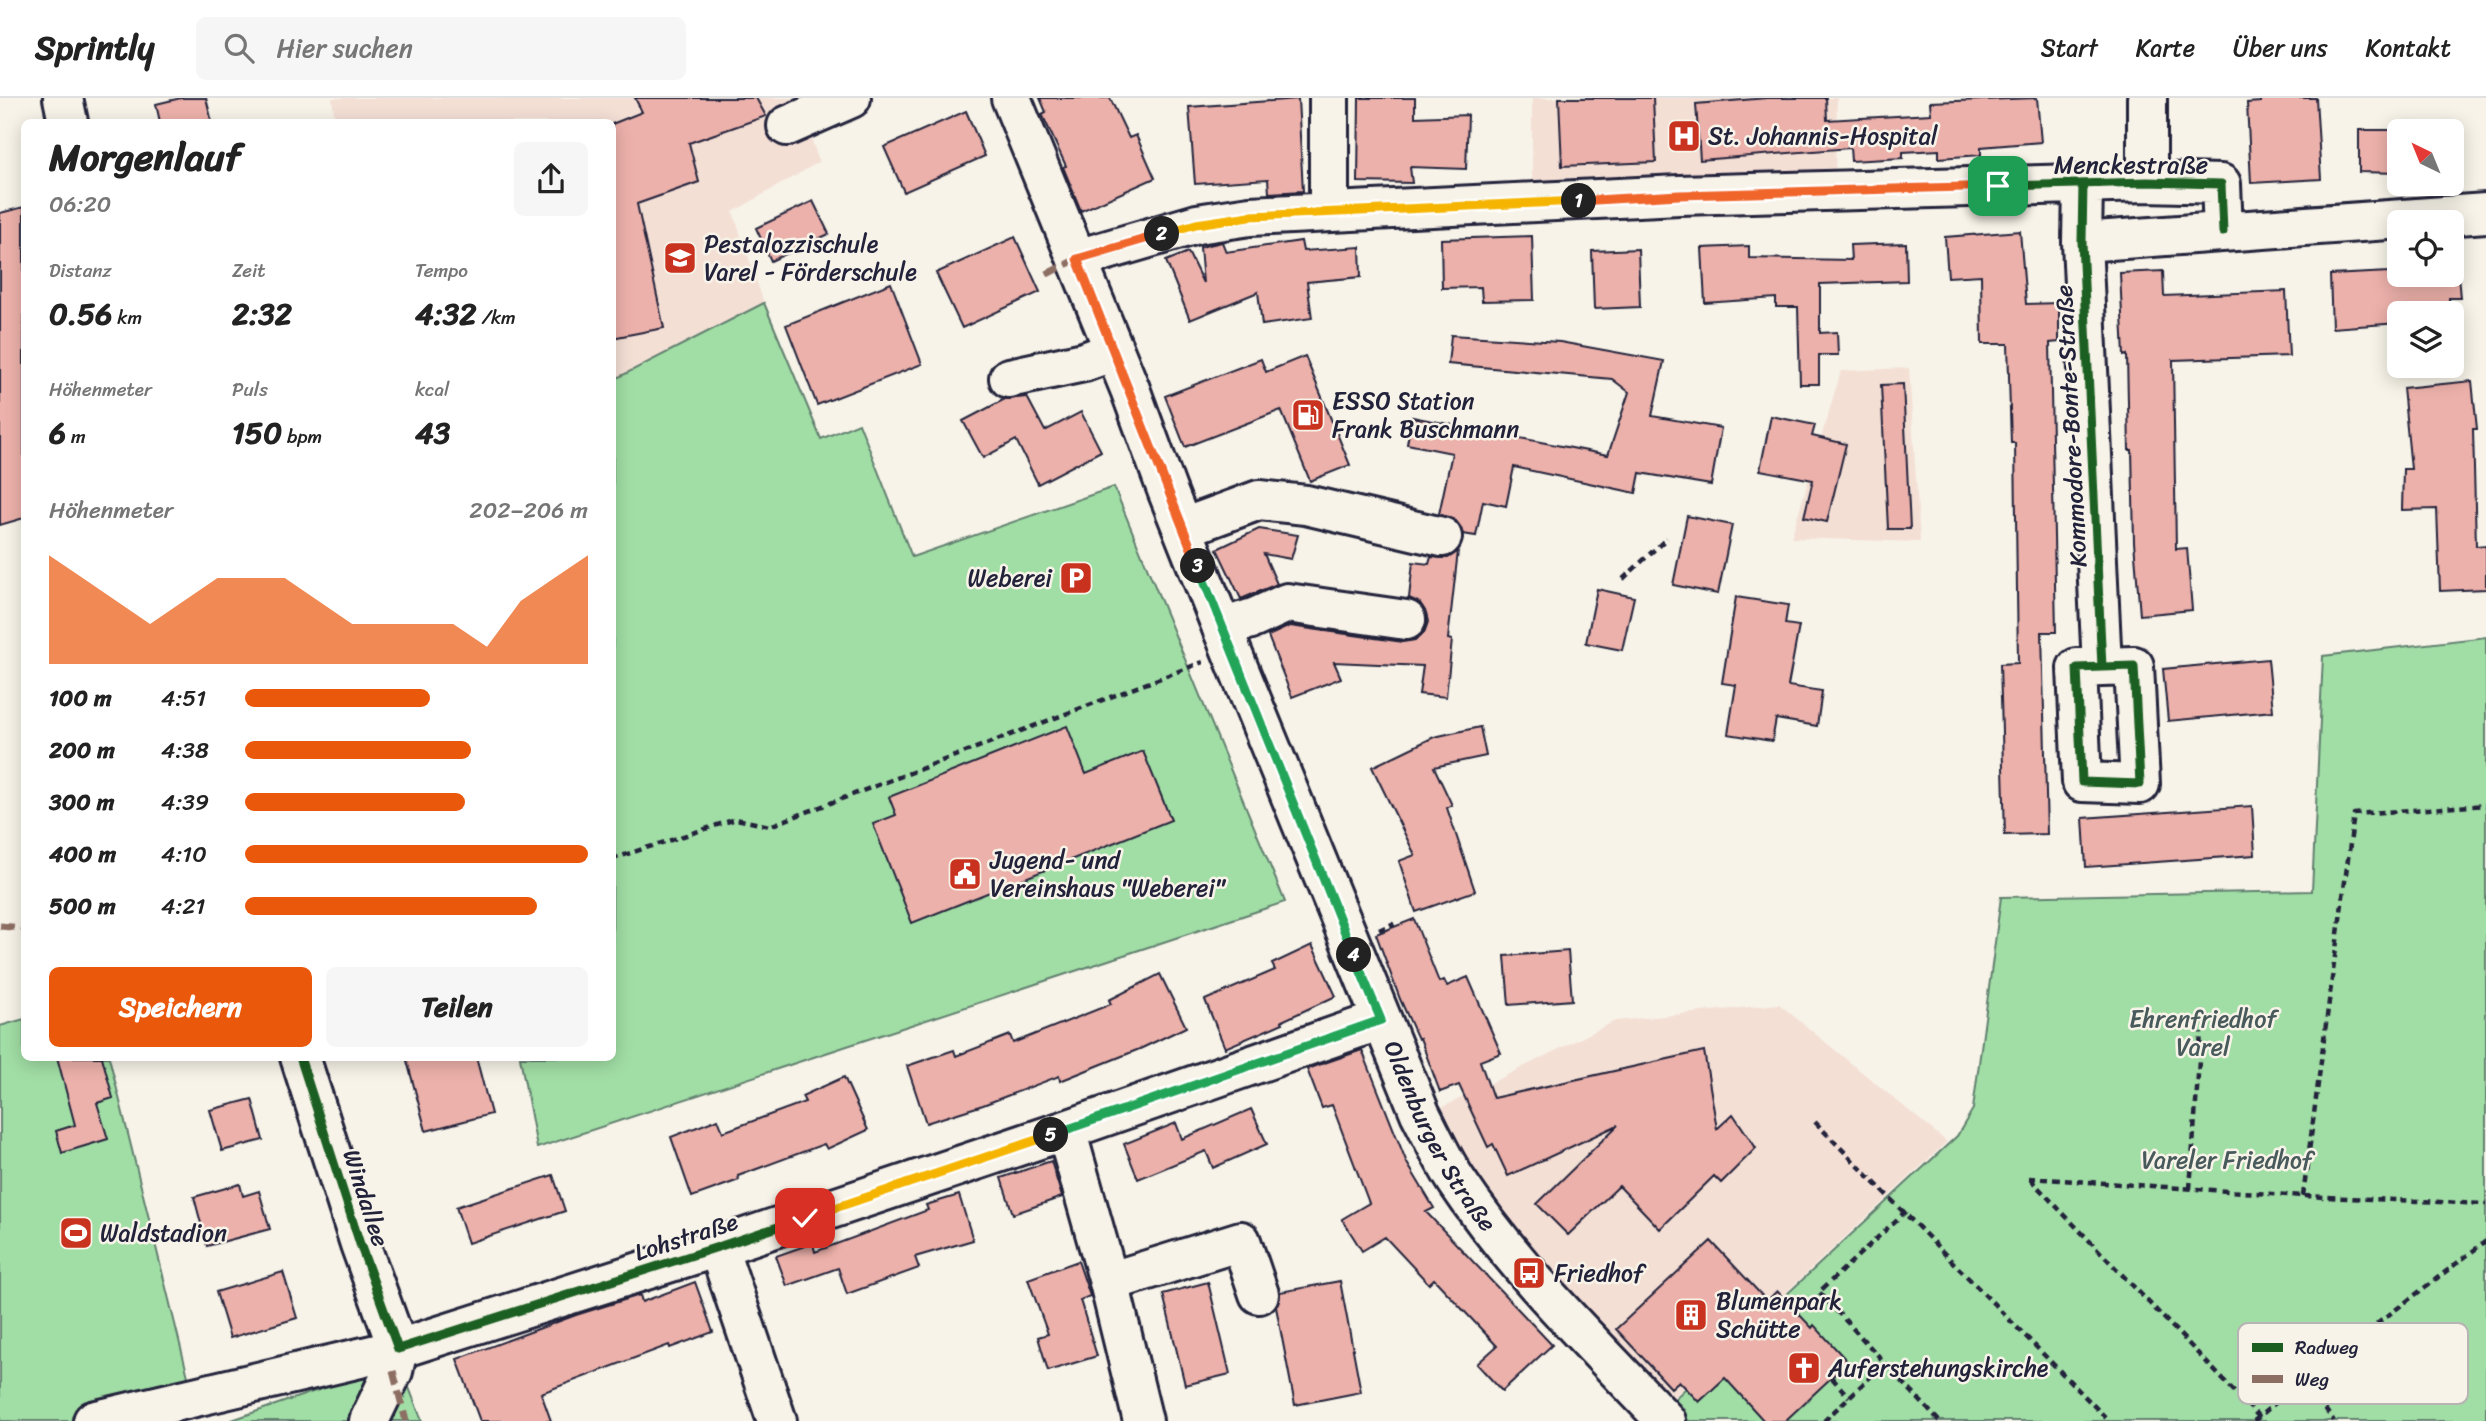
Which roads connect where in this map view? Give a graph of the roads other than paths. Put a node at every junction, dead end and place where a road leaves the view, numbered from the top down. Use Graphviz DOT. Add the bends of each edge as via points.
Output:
graph roads {
  1 [pos="64,98"];
  2 [pos="851,98"];
  3 [pos="1012,98"];
  4 [pos="1329,98"];
  5 [pos="2147,98"];
  6 [pos="68,119"];
  7 [pos="787,126"];
  8 [pos="2147,182"];
  9 [pos="2083,184"];
  10 [pos="1329,212"];
  11 [pos="2486,213"];
  12 [pos="2223,232"];
  13 [pos="2082,242"];
  14 [pos="1077,259"];
  15 [pos="1114,351"];
  16 [pos="1009,377"];
  17 [pos="1182,528"];
  18 [pos="1442,537"];
  19 [pos="1406,620"];
  20 [pos="1215,644"];
  21 [pos="2102,667"];
  22 [pos="1381,1020"];
  23 [pos="301,1061"];
  24 [pos="1066,1130"];
  25 [pos="718,1247"];
  26 [pos="1109,1282"];
  27 [pos="1259,1294"];
  28 [pos="397,1349"];
  29 [pos="93,1421"];
  30 [pos="369,1421"];
  31 [pos="777,1421"];
  32 [pos="1143,1421"];
  33 [pos="1665,1421"];
  1 -- 6 [label="street"];
  2 -- 7 [label="street"];
  3 -- 14 [label="street, Oldenburger Straße"];
  4 -- 10 [label="street"];
  5 -- 8 [label="street"];
  8 -- 9 [label="street, Menckestraße"];
  8 -- 12 [label="street, Menckestraße" via="2221,184"];
  9 -- 10 [label="street, Menckestraße" via="1679,195"];
  9 -- 13 [label="street, Kommodore-Bonte-Straße"];
  10 -- 14 [label="street, Menckestraße" via="1196,224"];
  11 -- 12 [label="street"];
  12 -- 13 [label="street"];
  13 -- 21 [label="street, Kommodore-Bonte-Straße"];
  14 -- 15 [label="street, Oldenburger Straße"];
  15 -- 16 [label="street"];
  15 -- 17 [label="street, Oldenburger Straße"];
  17 -- 18 [label="street" via="1259,500 1306,505"];
  17 -- 20 [label="street, Oldenburger Straße"];
  19 -- 20 [label="street" via="1287,603"];
  20 -- 22 [label="street, Oldenburger Straße"];
  22 -- 24 [label="street, Lohstraße"];
  22 -- 33 [label="street, Oldenburger Straße" via="1420,1113 1458,1182 1529,1273"];
  23 -- 28 [label="street, Windallee"];
  24 -- 25 [label="street, Lohstraße"];
  24 -- 26 [label="street"];
  25 -- 28 [label="street, Lohstraße"];
  25 -- 31 [label="street"];
  26 -- 27 [label="street" via="1241,1241"];
  26 -- 32 [label="street"];
  28 -- 29 [label="street, Lohstraße"];
  28 -- 30 [label="street" via="393,1371"];
}
